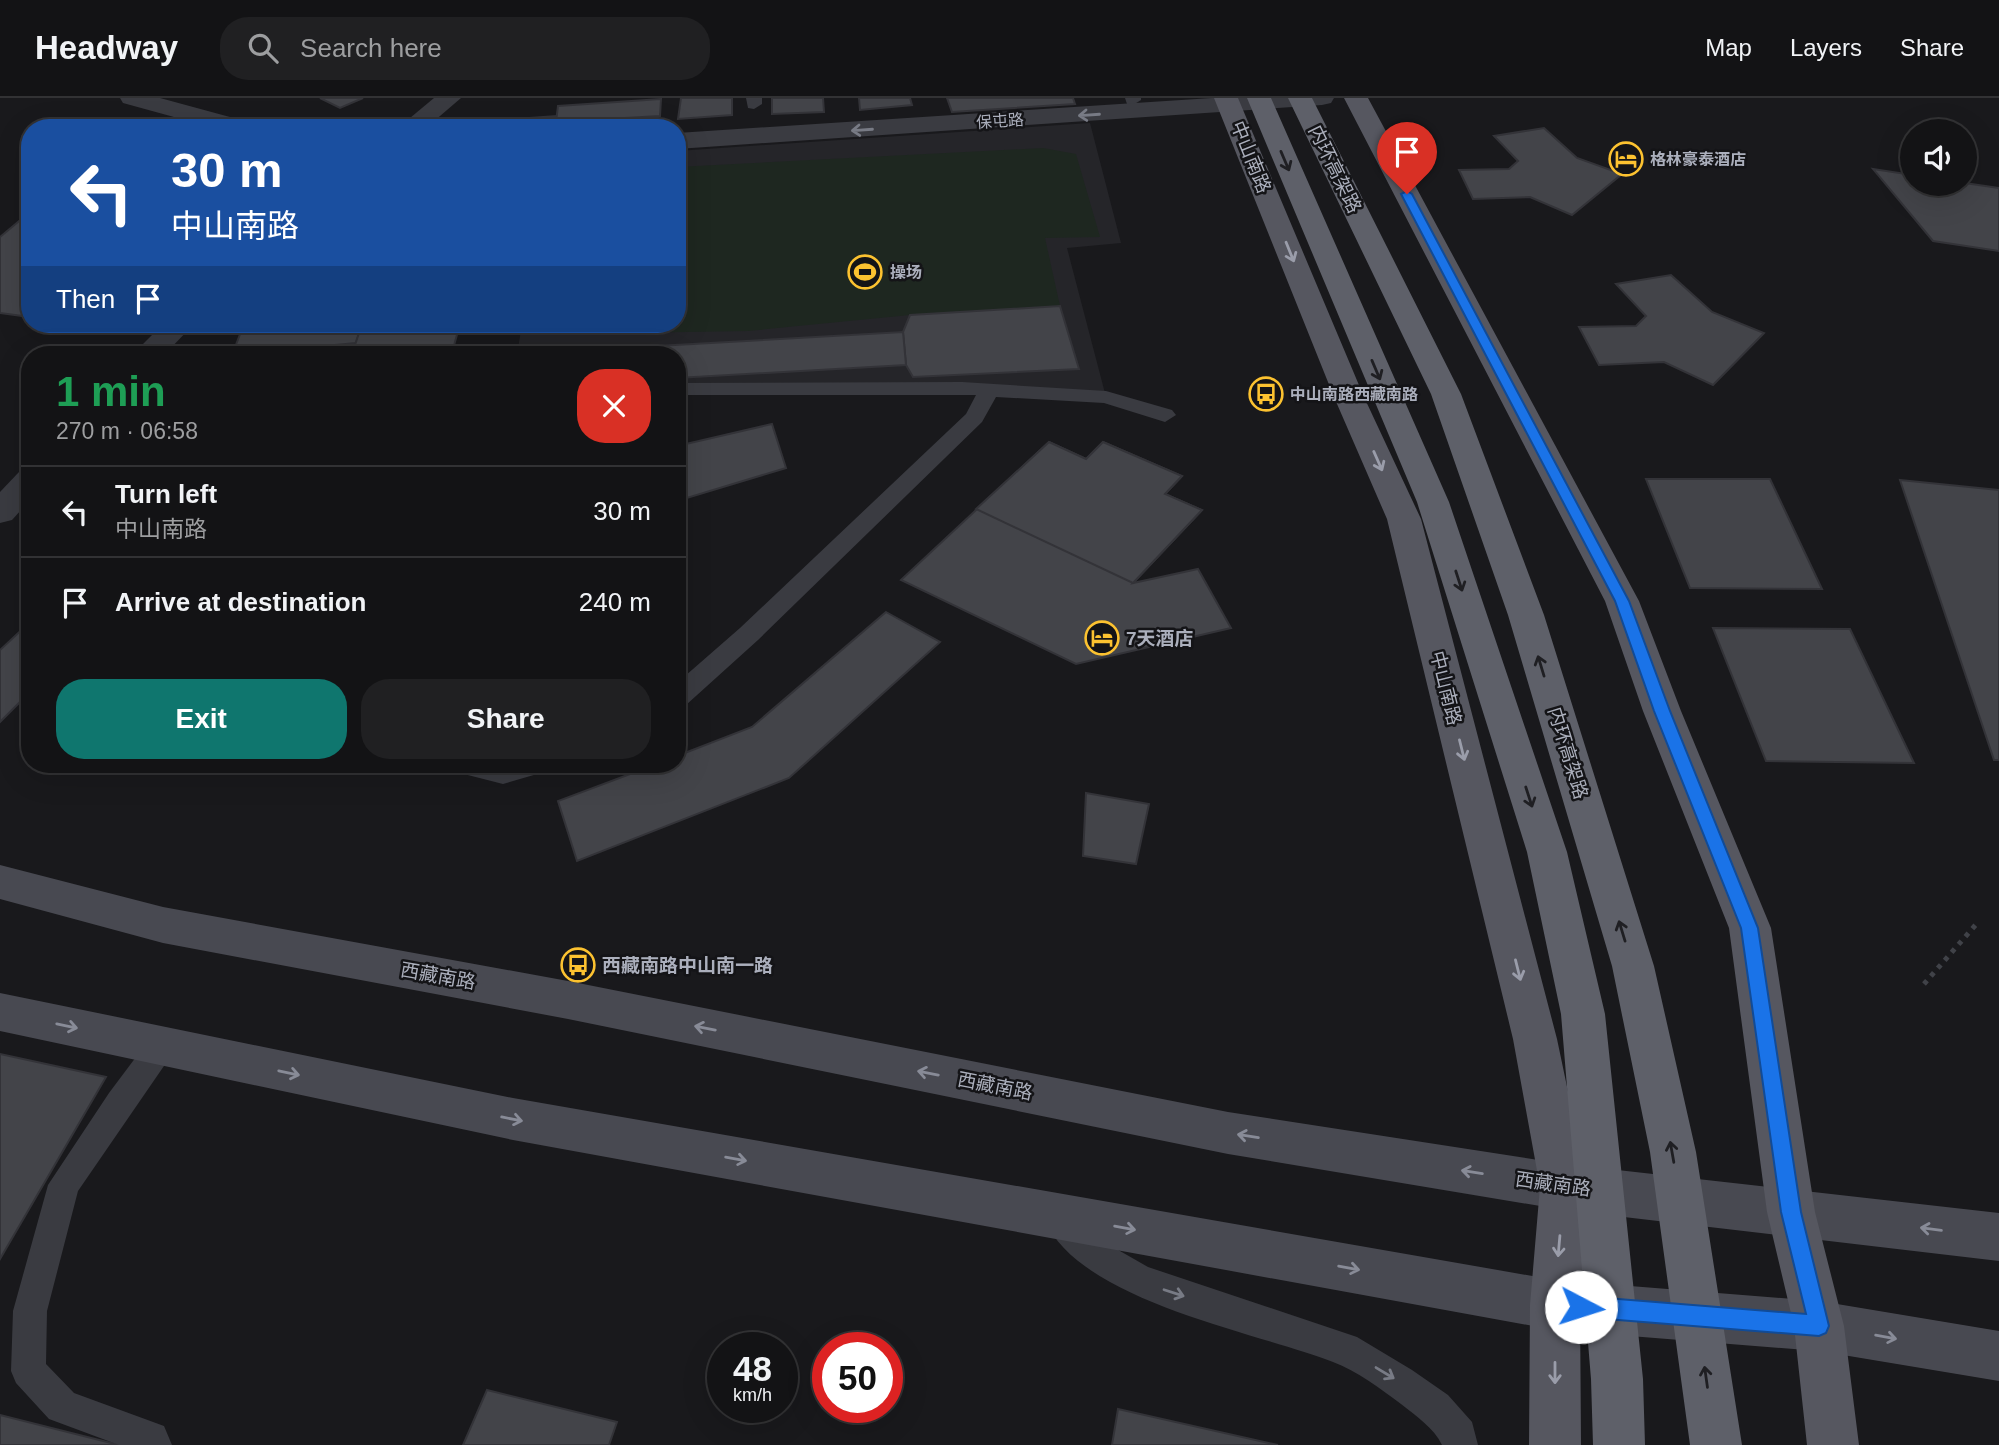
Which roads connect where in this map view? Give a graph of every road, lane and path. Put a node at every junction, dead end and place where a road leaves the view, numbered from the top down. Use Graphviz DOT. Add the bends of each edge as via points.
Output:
graph roads {
  1 [pos="132,98"];
  2 [pos="449,98"];
  3 [pos="1300,98"];
  4 [pos="1322,98"];
  5 [pos="1356,98"];
  6 [pos="1238,101"];
  7 [pos="210,119"];
  8 [pos="422,119"];
  9 [pos="686,140"];
  10 [pos="170,333"];
  11 [pos="156,346"];
  12 [pos="686,390"];
  13 [pos="989,390"];
  14 [pos="1165,415"];
  15 [pos="21,489"];
  16 [pos="0,512"];
  17 [pos="686,690"];
  18 [pos="0,881"];
  19 [pos="1979,921"];
  20 [pos="1924,984"];
  21 [pos="0,1012"];
  22 [pos="162,1047"];
  23 [pos="1564,1187"];
  24 [pos="1791,1212"];
  25 [pos="1057,1216"];
  26 [pos="1999,1237"];
  27 [pos="1555,1305"];
  28 [pos="1819,1326"];
  29 [pos="1999,1356"];
  30 [pos="154,1445"];
  31 [pos="1460,1445"];
  32 [pos="1555,1445"];
  33 [pos="1619,1445"];
  34 [pos="1716,1445"];
  35 [pos="1833,1445"];
  1 -- 7 [label="street"];
  2 -- 8 [label="street"];
  34 -- 3 [label="highway, 内环高架路, one-way" via="1673,1152 1633,966 1530,628 1446,394"];
  4 -- 6 [label="street, 保屯路"];
  5 -- 24 [label="main road" via="1622,601 1750,928"];
  6 -- 9 [label="street, 保屯路, one-way"];
  6 -- 23 [label="main road, 中山南路, one-way" via="1349,397 1404,519 1535,1039"];
  6 -- 33 [label="highway, one-way" via="1433,502 1547,852 1583,1014 1617,1379"];
  10 -- 11 [label="street"];
  12 -- 13 [label="lane"];
  13 -- 14 [label="lane" via="1106,397"];
  13 -- 17 [label="lane" via="975,417"];
  15 -- 16 [label="street"];
  23 -- 18 [label="main road, 西藏南路, one-way" via="1228,1133 568,1000 163,925"];
  19 -- 20 [label="path"];
  21 -- 22 [label="main road, one-way"];
  22 -- 25 [label="main road, one-way" via="513,1119"];
  22 -- 30 [label="lane" via="64,1185 30,1311 28,1371 62,1406 151,1439"];
  23 -- 24 [label="main road, 西藏南路"];
  23 -- 27 [label="main road, 中山南路, one-way"];
  26 -- 24 [label="main road, 西藏南路, one-way"];
  24 -- 28 [label="main road"];
  25 -- 27 [label="main road, one-way"];
  25 -- 31 [label="lane, one-way" via="1101,1259 1140,1282 1345,1349 1435,1408 1459,1435"];
  27 -- 28 [label="main road"];
  27 -- 32 [label="main road, 中山南路, one-way"];
  28 -- 29 [label="main road, one-way"];
  28 -- 35 [label="main road"];
}
